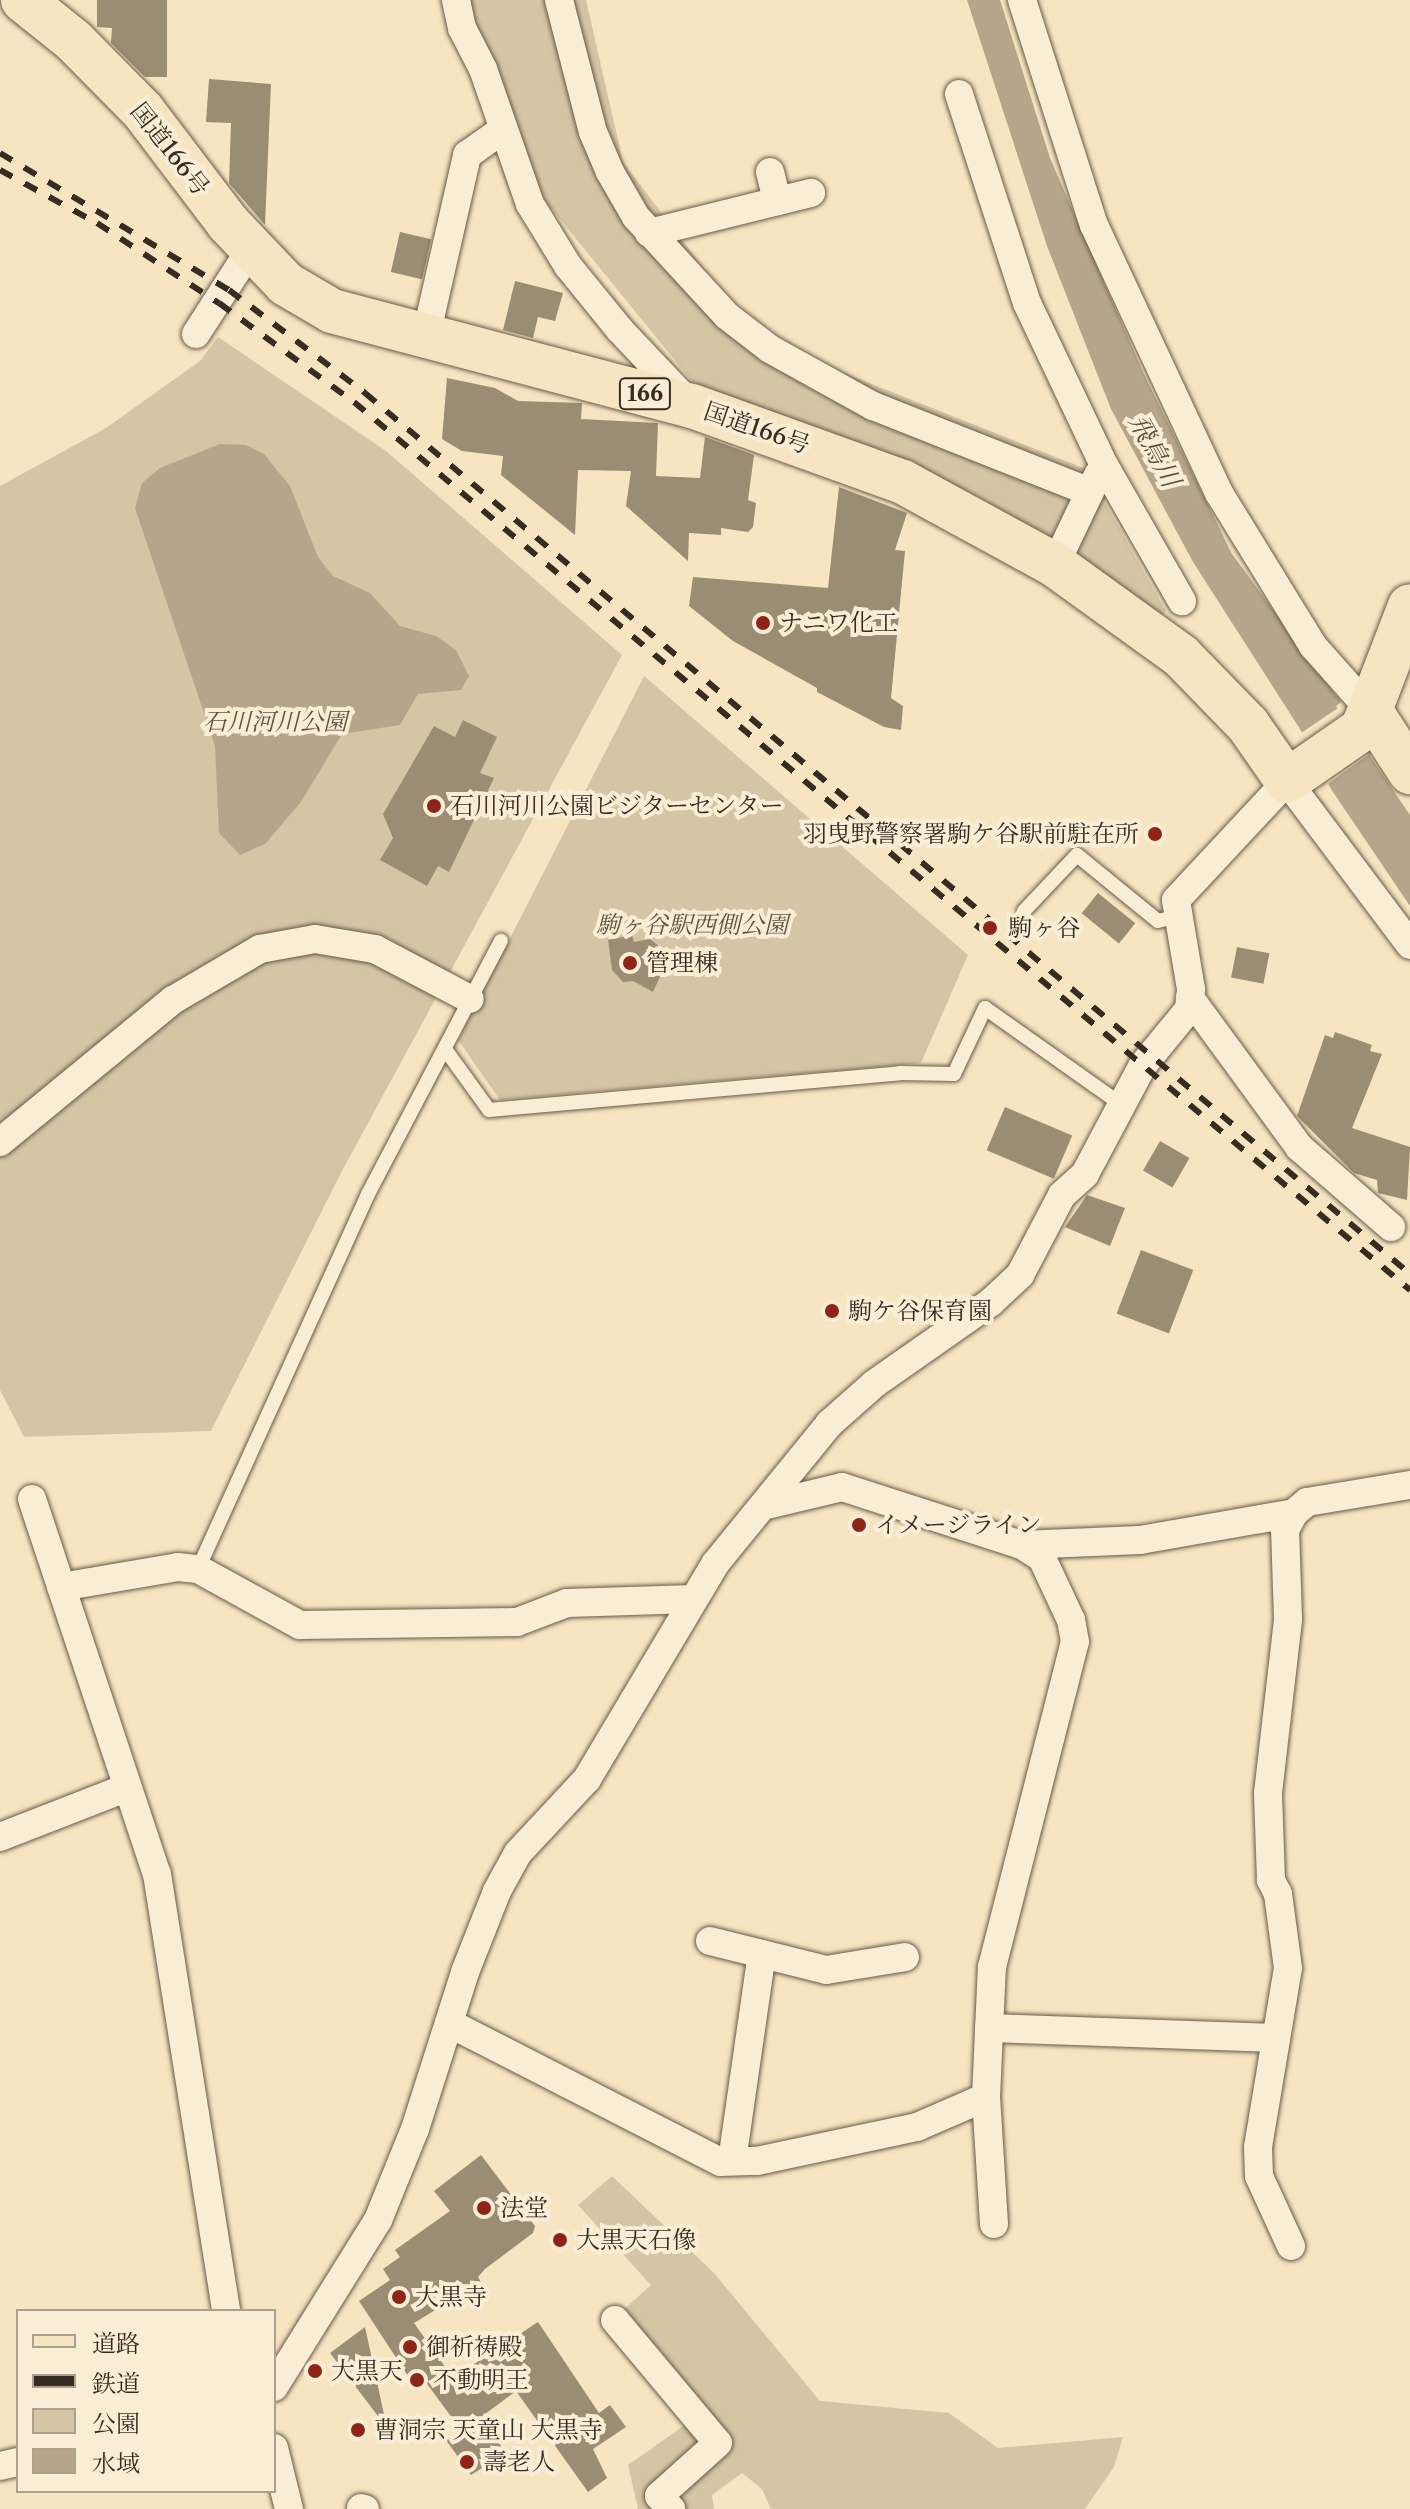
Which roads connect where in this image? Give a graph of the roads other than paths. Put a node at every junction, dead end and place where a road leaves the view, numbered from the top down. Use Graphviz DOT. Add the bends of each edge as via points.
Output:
graph roads {
  1 [pos="23,0"];
  2 [pos="456,0"];
  3 [pos="559,0"];
  4 [pos="1022,0"];
  5 [pos="959,94"];
  6 [pos="502,130"];
  7 [pos="770,172"];
  8 [pos="811,193"];
  9 [pos="777,201"];
  10 [pos="649,233"];
  11 [pos="252,247"];
  12 [pos="196,334"];
  13 [pos="426,336"];
  14 [pos="692,406"];
  15 [pos="1104,465"];
  16 [pos="1090,492"];
  17 [pos="1055,565"];
  18 [pos="1182,601"];
  19 [pos="1410,606"];
  20 [pos="1366,720"];
  21 [pos="1410,772"];
  22 [pos="1298,775"];
  23 [pos="1024,911"];
  24 [pos="1178,916"];
  25 [pos="501,941"];
  26 [pos="1410,945"];
  27 [pos="1190,998"];
  28 [pos="470,999"];
  29 [pos="445,1049"];
  30 [pos="1119,1103"];
  31 [pos="0,1142"];
  32 [pos="1391,1227"];
  33 [pos="1410,1485"];
  34 [pos="32,1499"];
  35 [pos="763,1506"];
  36 [pos="1294,1513"];
  37 [pos="1022,1545"];
  38 [pos="198,1569"];
  39 [pos="61,1587"];
  40 [pos="693,1599"];
  41 [pos="126,1788"];
  42 [pos="0,1837"];
  43 [pos="710,1941"];
  44 [pos="762,1954"];
  45 [pos="905,1957"];
  46 [pos="449,2023"];
  47 [pos="989,2028"];
  48 [pos="1276,2038"];
  49 [pos="986,2097"];
  50 [pos="732,2161"];
  51 [pos="994,2224"];
  52 [pos="1291,2246"];
  53 [pos="226,2309"];
  54 [pos="615,2320"];
  55 [pos="276,2384"];
  56 [pos="276,2456"];
  57 [pos="289,2509"];
  58 [pos="671,2509"];
  1 -- 11 [label="main road, 国道166号 / 166" via="74,41 143,111"];
  2 -- 6 [label="street"];
  3 -- 10 [label="street" via="593,132"];
  4 -- 20 [label="street" via="1094,225 1213,480 1313,646"];
  5 -- 15 [label="street" via="1027,303"];
  6 -- 13 [label="street" via="467,155"];
  6 -- 14 [label="street" via="530,204 568,266"];
  7 -- 9 [label="street"];
  8 -- 9 [label="street"];
  9 -- 10 [label="street"];
  10 -- 16 [label="street" via="727,316 770,349 873,406"];
  11 -- 12 [label="street"];
  11 -- 13 [label="main road, 国道166号 / 166" via="286,284 332,311"];
  13 -- 14 [label="main road, 国道166号 / 166"];
  14 -- 17 [label="main road, 国道166号 / 166" via="903,482"];
  15 -- 16 [label="street"];
  15 -- 18 [label="street"];
  16 -- 17 [label="street"];
  17 -- 22 [label="main road, 国道166号 / 166" via="1181,656"];
  19 -- 20 [label="main road"];
  20 -- 21 [label="main road"];
  20 -- 22 [label="main road"];
  22 -- 24 [label="street" via="1176,900"];
  22 -- 26 [label="street"];
  23 -- 24 [label="lane" via="1077,855 1158,921"];
  24 -- 27 [label="street"];
  25 -- 28 [label="lane"];
  27 -- 30 [label="street" via="1189,1009 1150,1054"];
  27 -- 32 [label="street" via="1299,1147"];
  28 -- 29 [label="lane"];
  28 -- 31 [label="street" via="375,949 315,939 260,949 173,1000"];
  29 -- 30 [label="lane" via="489,1110 900,1073 954,1074 985,1008"];
  29 -- 38 [label="lane" via="368,1194"];
  30 -- 35 [label="street" via="1085,1174 1062,1195 1020,1275 829,1424"];
  33 -- 36 [label="street" via="1307,1502"];
  34 -- 39 [label="street"];
  35 -- 37 [label="street" via="842,1487"];
  35 -- 40 [label="street"];
  36 -- 37 [label="street" via="1140,1540"];
  36 -- 48 [label="street" via="1285,1530 1288,1619 1268,1793 1271,1880 1278,1894 1288,1968"];
  37 -- 47 [label="street" via="1042,1558 1071,1620 1075,1642 992,1967"];
  38 -- 39 [label="street" via="178,1567"];
  38 -- 40 [label="street" via="300,1625 517,1622 567,1603"];
  39 -- 41 [label="street"];
  40 -- 46 [label="street" via="587,1779 518,1853"];
  41 -- 42 [label="street"];
  41 -- 53 [label="street" via="166,1917"];
  43 -- 44 [label="street"];
  44 -- 45 [label="street" via="826,1970"];
  44 -- 50 [label="street"];
  46 -- 50 [label="street" via="721,2162"];
  46 -- 55 [label="street" via="378,2220"];
  47 -- 48 [label="street"];
  47 -- 49 [label="street"];
  48 -- 52 [label="street" via="1258,2147 1259,2176"];
  49 -- 50 [label="street" via="917,2127 757,2161"];
  49 -- 51 [label="street"];
  54 -- 58 [label="street" via="718,2443 659,2496"];
  56 -- 57 [label="street"];
}
